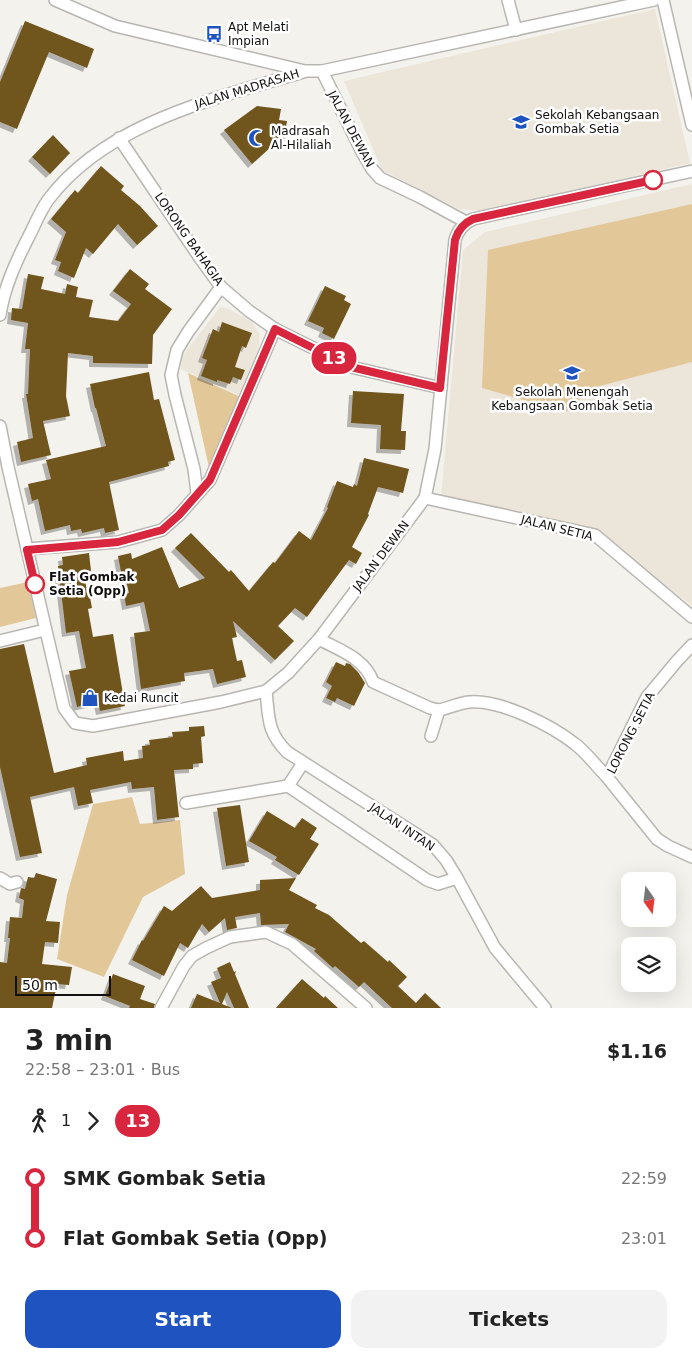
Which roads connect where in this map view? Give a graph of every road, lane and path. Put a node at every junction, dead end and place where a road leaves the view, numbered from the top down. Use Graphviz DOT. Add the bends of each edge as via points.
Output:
graph roads {
  1 [pos="55,0"];
  2 [pos="508,0"];
  3 [pos="654,0"];
  4 [pos="663,0"];
  5 [pos="516,30"];
  6 [pos="306,71"];
  7 [pos="322,71"];
  8 [pos="692,125"];
  9 [pos="119,138"];
  10 [pos="692,171"];
  11 [pos="466,222"];
  12 [pos="221,287"];
  13 [pos="0,315"];
  14 [pos="275,329"];
  15 [pos="440,388"];
  16 [pos="0,426"];
  17 [pos="197,493"];
  18 [pos="425,498"];
  19 [pos="27,550"];
  20 [pos="692,617"];
  21 [pos="46,630"];
  22 [pos="319,639"];
  23 [pos="0,641"];
  24 [pos="692,645"];
  25 [pos="266,691"];
  26 [pos="439,710"];
  27 [pos="431,736"];
  28 [pos="303,763"];
  29 [pos="607,778"];
  30 [pos="288,786"];
  31 [pos="186,803"];
  32 [pos="692,856"];
  33 [pos="0,878"];
  34 [pos="457,878"];
  35 [pos="17,882"];
  36 [pos="161,1008"];
  37 [pos="366,1008"];
  38 [pos="545,1008"];
  1 -- 6 [label="street" via="115,26"];
  2 -- 5 [label="street"];
  3 -- 5 [label="street, JALAN MADRASAH"];
  4 -- 8 [label="street"];
  5 -- 7 [label="street, JALAN MADRASAH"];
  6 -- 7 [label="street, JALAN MADRASAH"];
  6 -- 9 [label="street, JALAN MADRASAH" via="190,107"];
  7 -- 11 [label="street, JALAN DEWAN" via="362,152 380,178"];
  9 -- 12 [label="street, LORONG BAHAGIA"];
  9 -- 13 [label="street, JALAN MADRASAH" via="89,159 47,201 15,264"];
  10 -- 11 [label="street"];
  11 -- 15 [label="street, JALAN DEWAN" via="455,240"];
  12 -- 14 [label="street, LORONG BAHAGIA"];
  12 -- 17 [label="street" via="177,350 171,375"];
  14 -- 15 [label="street, LORONG BAHAGIA" via="351,367"];
  14 -- 17 [label="street" via="210,480"];
  15 -- 18 [label="street, JALAN DEWAN" via="435,449"];
  16 -- 19 [label="street"];
  17 -- 19 [label="street" via="162,530 118,542"];
  18 -- 20 [label="street, JALAN SETIA" via="595,535"];
  18 -- 22 [label="street, JALAN DEWAN"];
  19 -- 21 [label="street"];
  21 -- 23 [label="street"];
  21 -- 25 [label="street, JALAN DEWAN" via="64,708 75,723 93,726"];
  22 -- 25 [label="street, JALAN DEWAN" via="288,673"];
  22 -- 26 [label="street" via="353,657 370,672 373,682"];
  24 -- 29 [label="street, LORONG SETIA" via="647,696"];
  25 -- 28 [label="street, JALAN INTAN" via="276,741"];
  26 -- 27 [label="street"];
  26 -- 29 [label="street" via="468,702 491,703 511,710 542,723 576,744"];
  28 -- 30 [label="street"];
  28 -- 34 [label="street, JALAN INTAN" via="433,845"];
  29 -- 32 [label="street, LORONG SETIA" via="657,839"];
  30 -- 31 [label="street"];
  30 -- 34 [label="street" via="428,880 438,884"];
  33 -- 35 [label="street" via="10,884"];
  34 -- 38 [label="street, JALAN INTAN" via="495,948"];
  36 -- 37 [label="street" via="192,956 230,937 266,932 292,944"];
}
